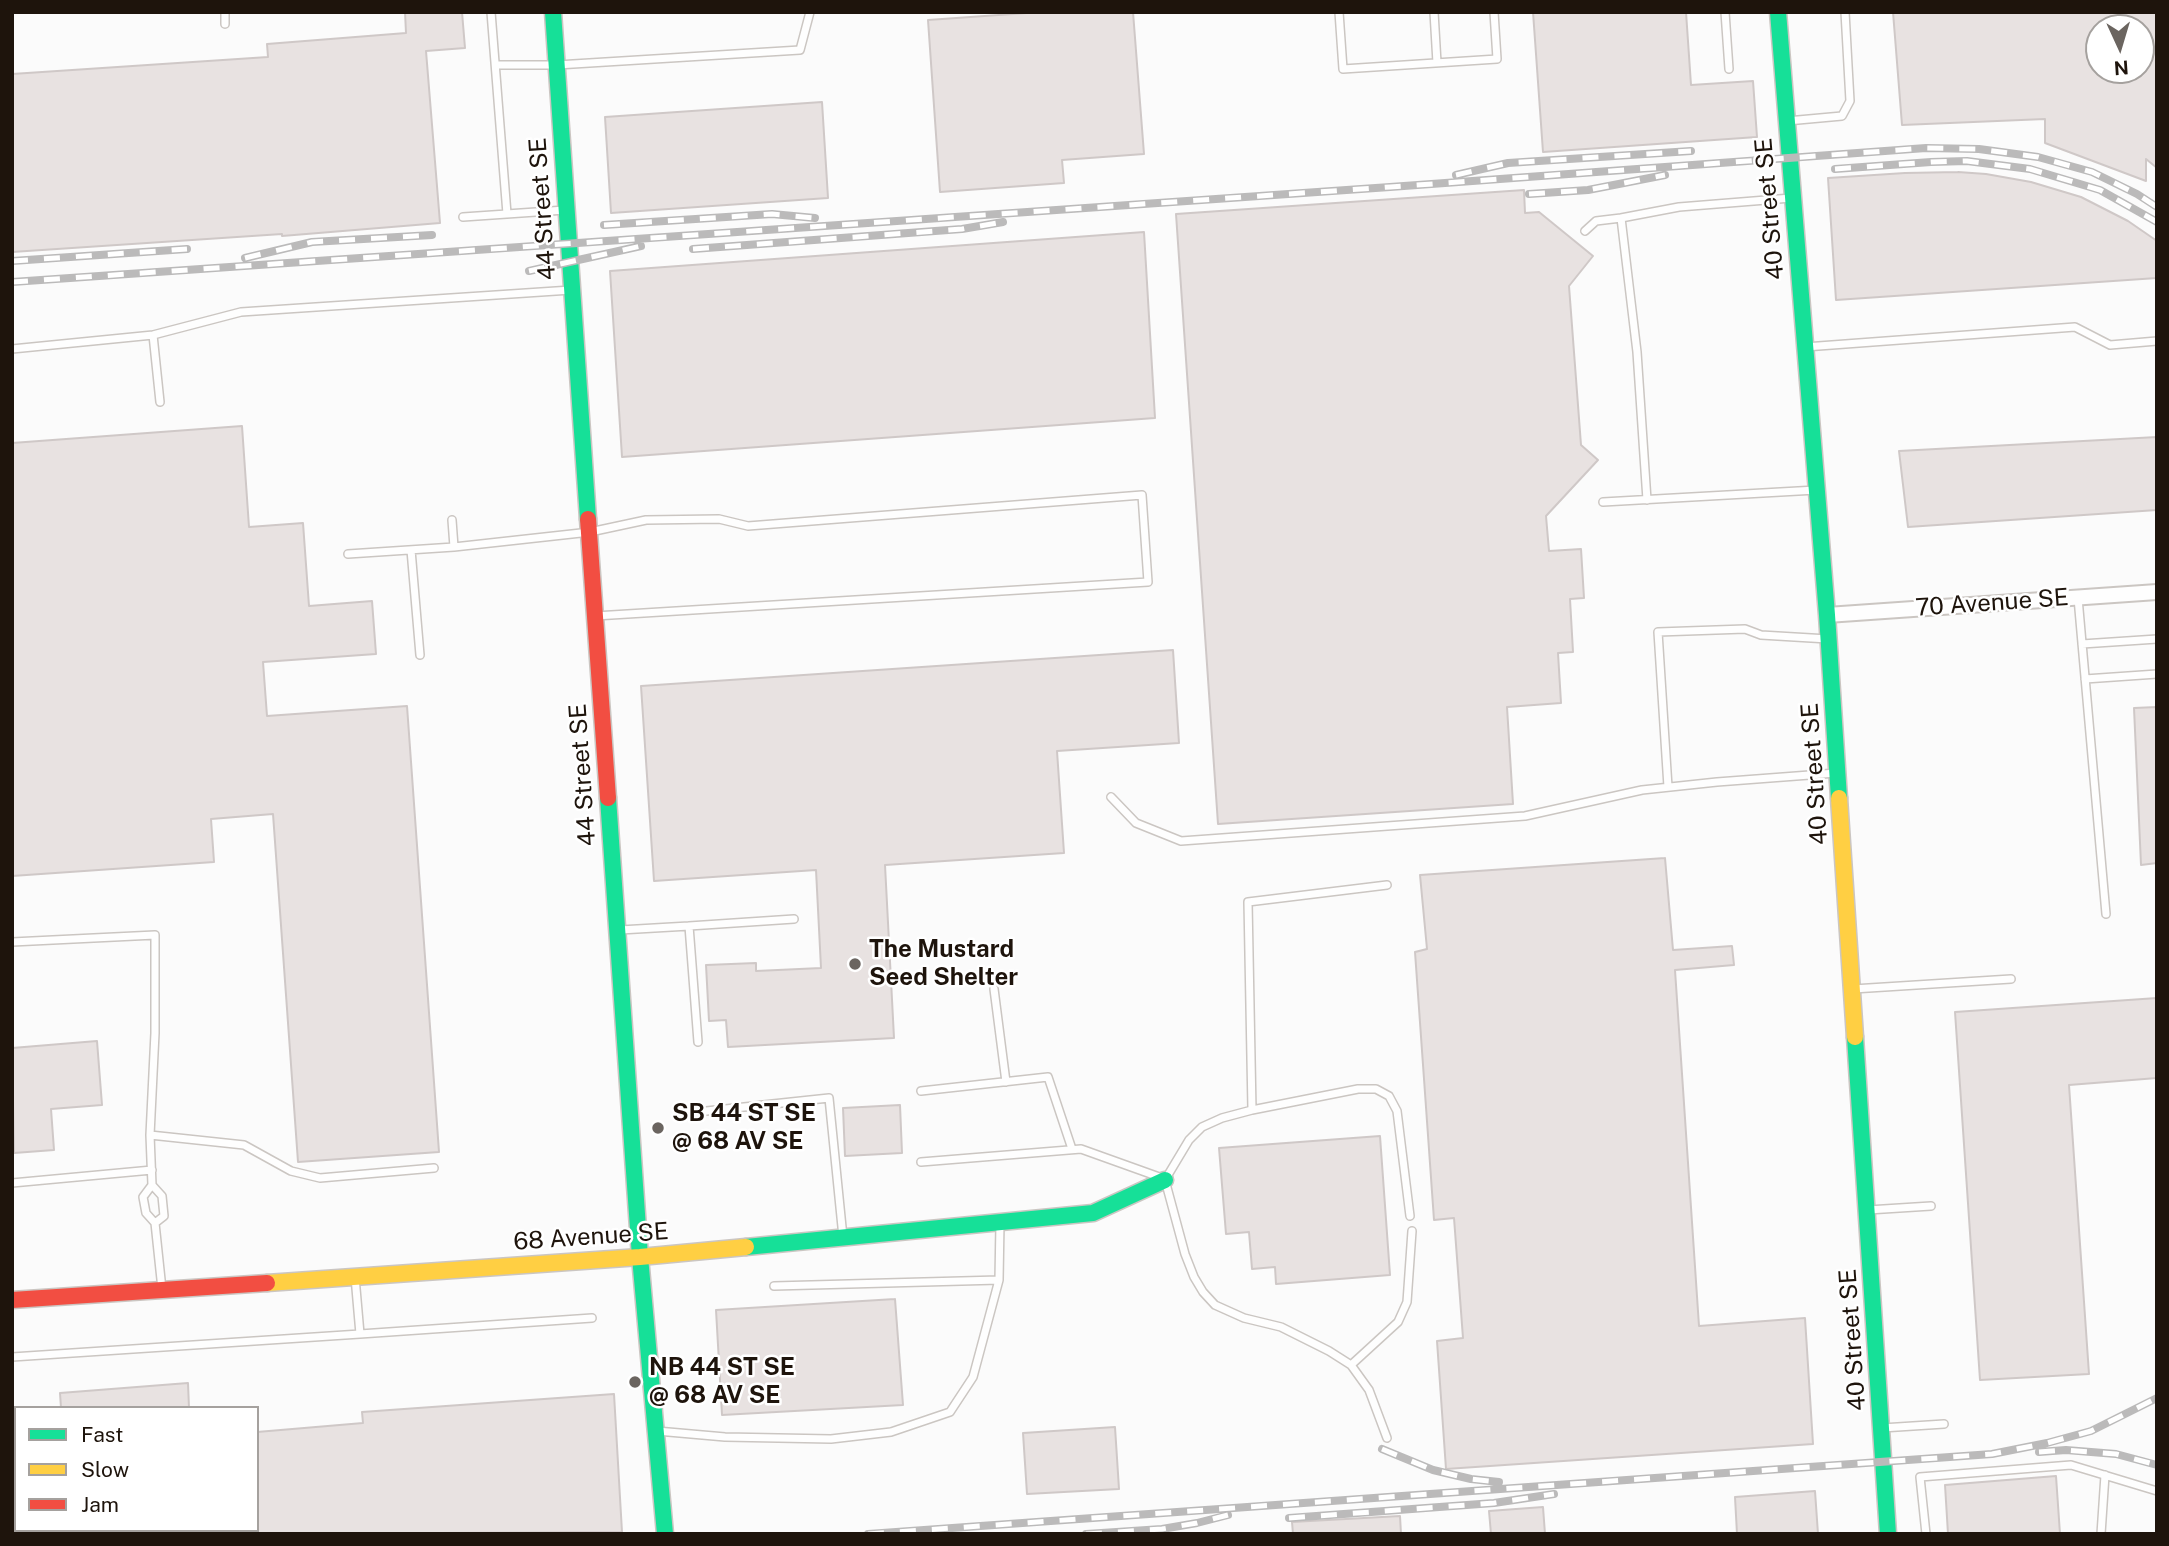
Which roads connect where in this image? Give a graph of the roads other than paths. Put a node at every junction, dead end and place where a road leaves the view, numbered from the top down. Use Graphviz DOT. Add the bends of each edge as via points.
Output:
graph roads {
  1 [pos="225,12"];
  2 [pos="491,12"];
  3 [pos="553,12"];
  4 [pos="810,12"];
  5 [pos="1339,12"];
  6 [pos="1434,12"];
  7 [pos="1494,12"];
  8 [pos="1725,12"];
  9 [pos="1778,12"];
  10 [pos="1845,12"];
  11 [pos="225,24"];
  12 [pos="1437,63"];
  13 [pos="495,65"];
  14 [pos="557,65"];
  15 [pos="1729,69"];
  16 [pos="1786,121"];
  17 [pos="1792,198"];
  18 [pos="566,209"];
  19 [pos="507,214"];
  20 [pos="463,217"];
  21 [pos="1621,218"];
  22 [pos="1585,231"];
  23 [pos="572,290"];
  24 [pos="153,335"];
  25 [pos="2157,341"];
  26 [pos="1805,347"];
  27 [pos="12,349"];
  28 [pos="160,401"];
  29 [pos="1817,490"];
  30 [pos="1647,500"];
  31 [pos="1603,502"];
  32 [pos="452,520"];
  33 [pos="590,531"];
  34 [pos="454,547"];
  35 [pos="411,550"];
  36 [pos="348,554"];
  37 [pos="2157,592"];
  38 [pos="2078,597"];
  39 [pos="1827,615"];
  40 [pos="594,616"];
  41 [pos="1829,639"];
  42 [pos="2157,639"];
  43 [pos="2082,645"];
  44 [pos="419,655"];
  45 [pos="2157,674"];
  46 [pos="2085,679"];
  47 [pos="1838,773"];
  48 [pos="1668,787"];
  49 [pos="1111,797"];
  50 [pos="1387,885"];
  51 [pos="2106,914"];
  52 [pos="794,919"];
  53 [pos="689,926"];
  54 [pos="617,930"];
  55 [pos="12,942"];
  56 [pos="2011,979"];
  57 [pos="994,989"];
  58 [pos="1852,989"];
  59 [pos="698,1042"];
  60 [pos="1006,1082"];
  61 [pos="921,1091"];
  62 [pos="1252,1110"];
  63 [pos="697,1112"];
  64 [pos="150,1135"];
  65 [pos="1072,1150"];
  66 [pos="920,1162"];
  67 [pos="434,1168"];
  68 [pos="152,1170"];
  69 [pos="1166,1180"];
  70 [pos="12,1183"];
  71 [pos="152,1185"];
  72 [pos="1931,1206"];
  73 [pos="1867,1210"];
  74 [pos="1410,1216"];
  75 [pos="155,1223"];
  76 [pos="1000,1223"];
  77 [pos="1412,1231"];
  78 [pos="843,1237"];
  79 [pos="640,1257"];
  80 [pos="355,1276"];
  81 [pos="999,1280"];
  82 [pos="774,1286"];
  83 [pos="162,1290"];
  84 [pos="12,1300"];
  85 [pos="592,1318"];
  86 [pos="360,1334"];
  87 [pos="12,1357"];
  88 [pos="1351,1365"];
  89 [pos="1944,1424"];
  90 [pos="1882,1428"];
  91 [pos="656,1431"];
  92 [pos="1387,1437"];
  93 [pos="2105,1475"];
  94 [pos="2157,1491"];
  95 [pos="664,1534"];
  96 [pos="1888,1534"];
  97 [pos="1926,1534"];
  98 [pos="2101,1534"];
  1 -- 11 [label="lane"];
  2 -- 13 [label="lane"];
  3 -- 14 [label="street, 44 Street SE"];
  4 -- 14 [label="lane" via="800,50"];
  5 -- 12 [label="lane" via="1343,69"];
  6 -- 12 [label="lane"];
  7 -- 12 [label="lane" via="1497,59"];
  8 -- 15 [label="lane"];
  9 -- 16 [label="street, 40 Street SE"];
  10 -- 16 [label="lane" via="1850,101 1842,116"];
  13 -- 14 [label="lane"];
  13 -- 19 [label="lane"];
  14 -- 18 [label="street, 44 Street SE"];
  16 -- 17 [label="street, 40 Street SE"];
  17 -- 21 [label="lane" via="1679,207"];
  17 -- 26 [label="street, 40 Street SE"];
  18 -- 19 [label="lane"];
  18 -- 23 [label="street, 44 Street SE"];
  19 -- 20 [label="lane"];
  21 -- 22 [label="lane" via="1596,221"];
  21 -- 30 [label="lane" via="1637,352"];
  23 -- 24 [label="lane" via="241,312"];
  23 -- 33 [label="street, 44 Street SE"];
  24 -- 27 [label="lane"];
  24 -- 28 [label="lane"];
  25 -- 26 [label="lane" via="2110,345 2076,327"];
  26 -- 29 [label="street, 40 Street SE"];
  29 -- 30 [label="lane"];
  29 -- 39 [label="street, 40 Street SE"];
  30 -- 31 [label="lane"];
  32 -- 34 [label="lane"];
  33 -- 34 [label="lane"];
  33 -- 40 [label="street, 44 Street SE"];
  33 -- 40 [label="lane" via="646,520 719,519 748,526 1142,495 1148,582"];
  34 -- 35 [label="lane"];
  35 -- 36 [label="lane"];
  35 -- 44 [label="lane"];
  37 -- 38 [label="street, 70 Avenue SE"];
  38 -- 39 [label="street, 70 Avenue SE"];
  38 -- 43 [label="lane"];
  39 -- 41 [label="street, 40 Street SE"];
  40 -- 54 [label="street, 44 Street SE"];
  41 -- 47 [label="street, 40 Street SE"];
  41 -- 48 [label="lane" via="1761,635 1745,629 1658,632"];
  42 -- 43 [label="lane"];
  43 -- 46 [label="lane"];
  45 -- 46 [label="lane"];
  46 -- 51 [label="lane"];
  47 -- 48 [label="lane"];
  47 -- 58 [label="street, 40 Street SE"];
  48 -- 49 [label="lane" via="1525,816 1181,841 1136,823"];
  50 -- 62 [label="lane" via="1248,902"];
  52 -- 53 [label="lane"];
  53 -- 54 [label="lane"];
  53 -- 59 [label="lane"];
  54 -- 79 [label="street, 44 Street SE"];
  55 -- 64 [label="lane" via="155,935"];
  56 -- 58 [label="lane"];
  57 -- 60 [label="lane"];
  58 -- 73 [label="street, 40 Street SE"];
  60 -- 61 [label="lane"];
  60 -- 65 [label="lane" via="1048,1077"];
  62 -- 69 [label="lane" via="1202,1127"];
  62 -- 74 [label="lane" via="1358,1088 1376,1089 1389,1096 1397,1111"];
  63 -- 78 [label="lane" via="830,1098"];
  64 -- 67 [label="lane" via="244,1145 291,1171 320,1178"];
  64 -- 68 [label="lane"];
  65 -- 66 [label="lane"];
  65 -- 69 [label="lane" via="1082,1149"];
  68 -- 70 [label="lane"];
  68 -- 71 [label="lane"];
  69 -- 76 [label="street, 68 Avenue SE" via="1093,1213"];
  69 -- 88 [label="lane" via="1185,1254 1203,1292 1215,1305 1281,1327"];
  71 -- 75 [label="lane" via="143,1197 146,1213"];
  71 -- 75 [label="lane" via="162,1196 164,1216"];
  72 -- 73 [label="lane"];
  73 -- 90 [label="street, 40 Street SE"];
  75 -- 83 [label="lane"];
  76 -- 78 [label="street, 68 Avenue SE"];
  76 -- 81 [label="lane"];
  77 -- 88 [label="lane" via="1407,1302 1398,1322"];
  78 -- 79 [label="street, 68 Avenue SE"];
  79 -- 80 [label="street, 68 Avenue SE"];
  79 -- 91 [label="street, 44 Street SE"];
  80 -- 83 [label="street, 68 Avenue SE"];
  80 -- 86 [label="lane"];
  81 -- 82 [label="lane"];
  81 -- 91 [label="lane" via="973,1377 950,1412 891,1432 831,1439"];
  83 -- 84 [label="street, 68 Avenue SE"];
  85 -- 86 [label="lane"];
  86 -- 87 [label="lane"];
  88 -- 92 [label="lane" via="1369,1390"];
  89 -- 90 [label="lane"];
  90 -- 96 [label="street, 40 Street SE"];
  91 -- 95 [label="street, 44 Street SE"];
  93 -- 94 [label="lane"];
  93 -- 97 [label="lane" via="2071,1465 1920,1477"];
  93 -- 98 [label="lane"];
}
